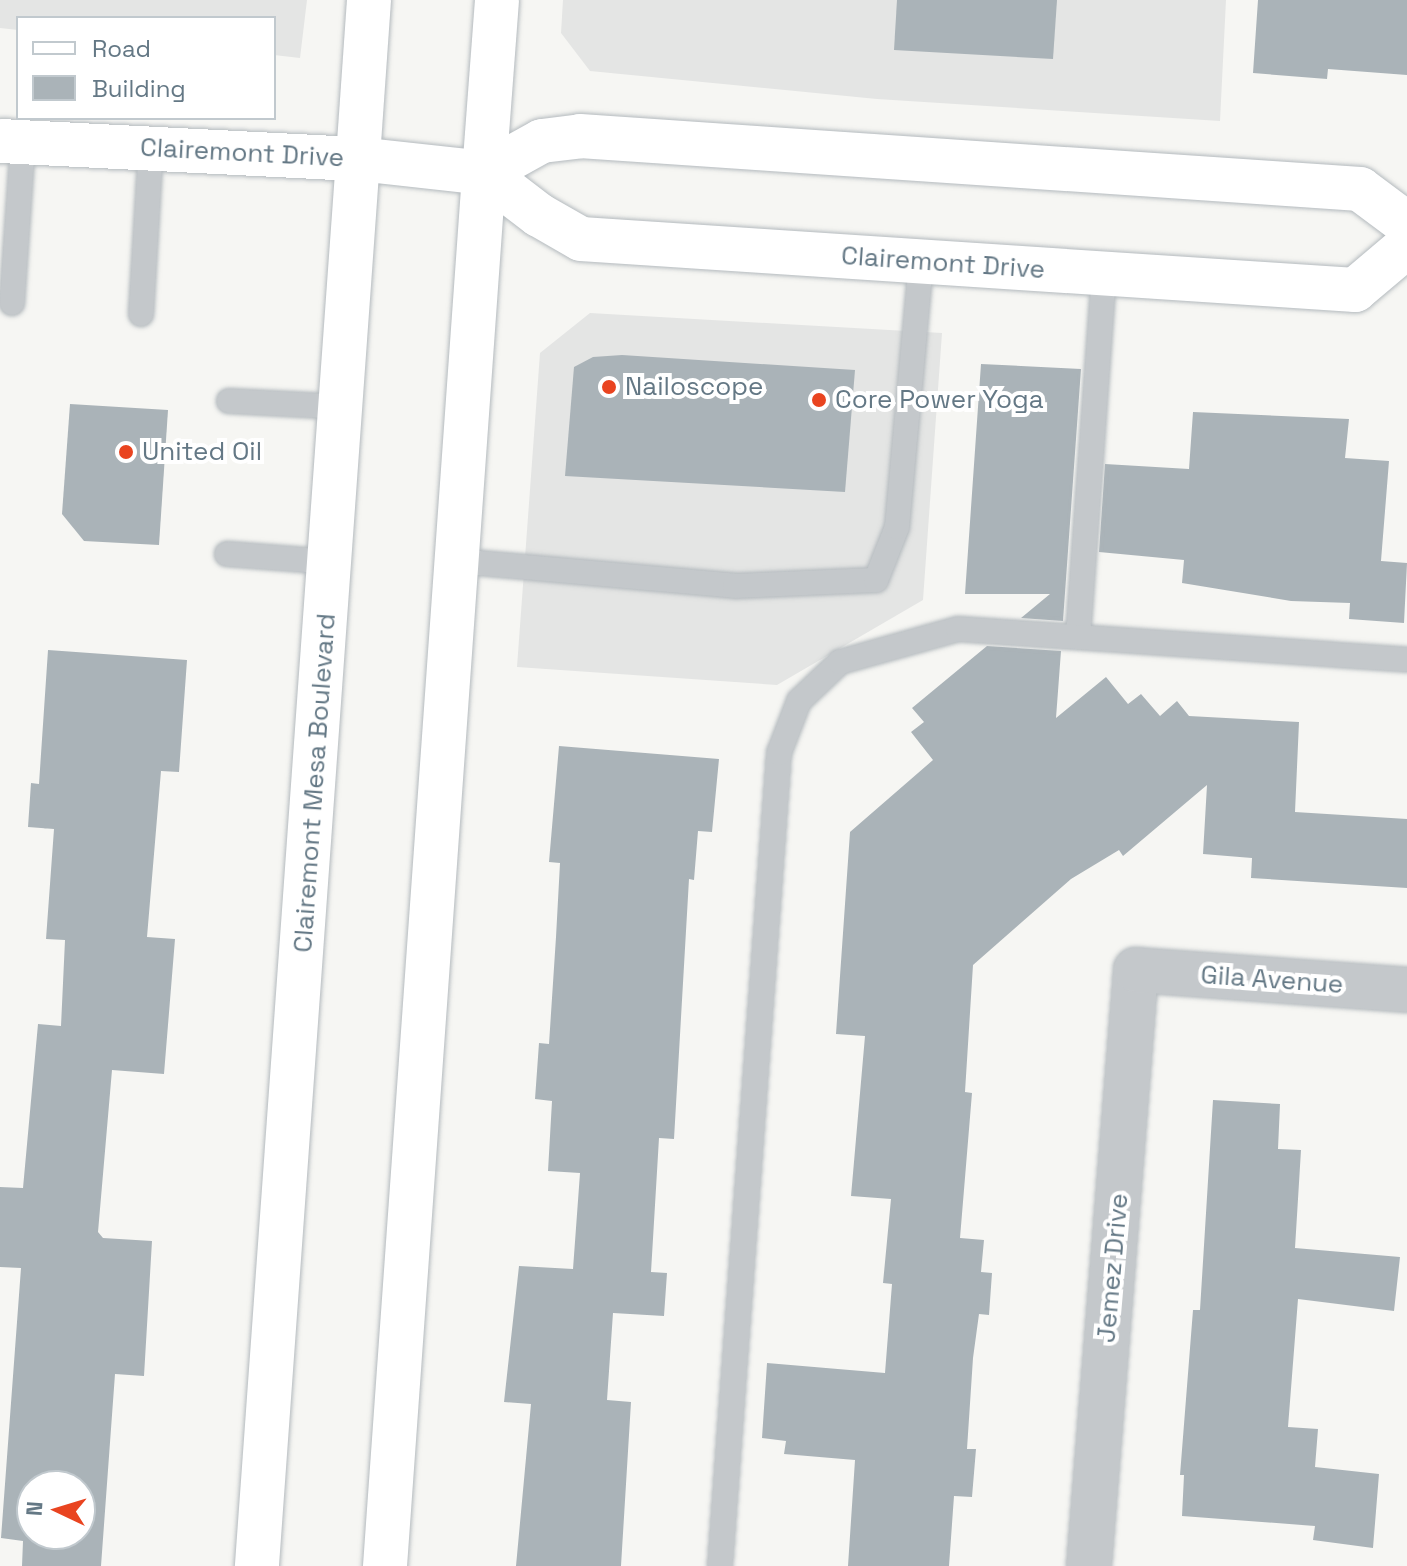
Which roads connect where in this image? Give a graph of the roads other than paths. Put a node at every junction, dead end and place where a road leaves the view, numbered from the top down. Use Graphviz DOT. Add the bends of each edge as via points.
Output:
graph roads {
  1 [pos="369,0"];
  2 [pos="497,0"];
  3 [pos="12,142"];
  4 [pos="151,147"];
  5 [pos="358,159"];
  6 [pos="484,173"];
  7 [pos="1407,224"];
  8 [pos="1407,246"];
  9 [pos="921,262"];
  10 [pos="1104,274"];
  11 [pos="12,303"];
  12 [pos="141,314"];
  13 [pos="229,401"];
  14 [pos="342,407"];
  15 [pos="227,554"];
  16 [pos="457,561"];
  17 [pos="331,562"];
  18 [pos="1078,637"];
  19 [pos="1407,660"];
  20 [pos="1136,970"];
  21 [pos="1407,990"];
  22 [pos="257,1566"];
  23 [pos="385,1566"];
  24 [pos="720,1566"];
  25 [pos="1089,1566"];
  1 -- 5 [label="main road, Clairemont Mesa Boulevard"];
  2 -- 6 [label="main road"];
  3 -- 4 [label="main road, Clairemont Drive"];
  3 -- 11 [label="lane"];
  4 -- 5 [label="main road, Clairemont Drive"];
  4 -- 12 [label="lane"];
  5 -- 6 [label="main road, Clairemont Drive"];
  5 -- 14 [label="main road, Clairemont Mesa Boulevard"];
  6 -- 7 [label="main road" via="542,141 580,136 1360,189"];
  6 -- 9 [label="main road, Clairemont Drive" via="581,239"];
  6 -- 16 [label="main road"];
  8 -- 10 [label="main road, Clairemont Drive" via="1355,290"];
  9 -- 10 [label="main road, Clairemont Drive"];
  9 -- 16 [label="lane" via="897,527 876,580 735,586"];
  10 -- 18 [label="lane"];
  13 -- 14 [label="lane"];
  14 -- 17 [label="main road, Clairemont Mesa Boulevard"];
  15 -- 17 [label="lane"];
  16 -- 23 [label="main road"];
  17 -- 22 [label="main road, Clairemont Mesa Boulevard"];
  18 -- 19 [label="lane"];
  18 -- 24 [label="lane" via="958,629 840,662 799,701 779,753"];
  20 -- 21 [label="street, Gila Avenue"];
  20 -- 25 [label="street, Jemez Drive"];
}
